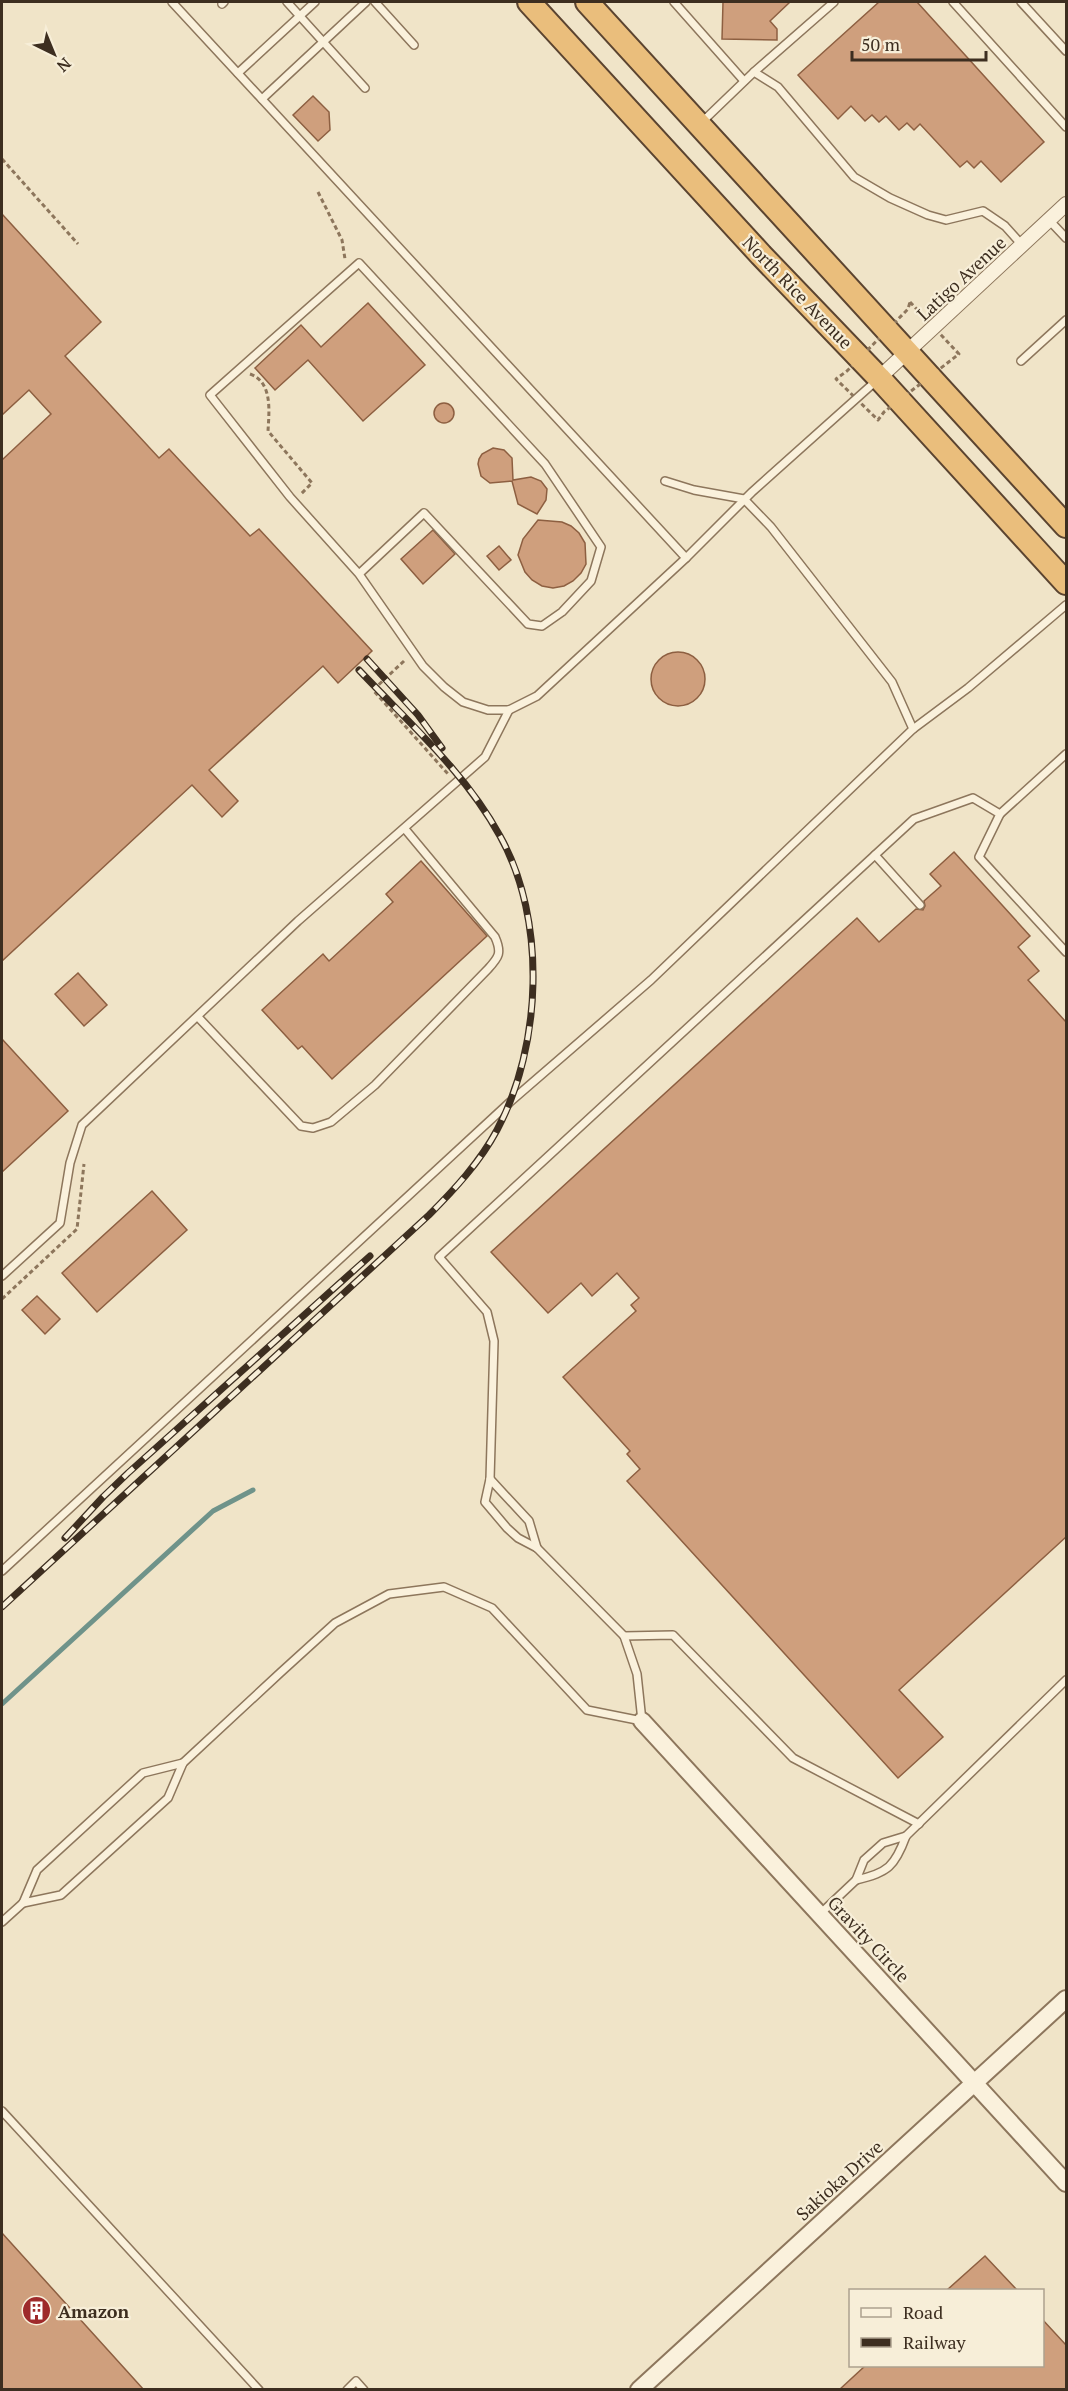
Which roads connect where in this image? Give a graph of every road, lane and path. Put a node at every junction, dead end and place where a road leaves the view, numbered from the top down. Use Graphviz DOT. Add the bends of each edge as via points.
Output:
graph roads {
  1 [pos="172,2"];
  2 [pos="287,2"];
  3 [pos="315,2"];
  4 [pos="366,2"];
  5 [pos="375,2"];
  6 [pos="529,2"];
  7 [pos="587,2"];
  8 [pos="674,2"];
  9 [pos="834,2"];
  10 [pos="953,2"];
  11 [pos="1021,2"];
  12 [pos="300,16"];
  13 [pos="322,41"];
  14 [pos="414,45"];
  15 [pos="1066,51"];
  16 [pos="754,72"];
  17 [pos="238,73"];
  18 [pos="744,81"];
  19 [pos="366,88"];
  20 [pos="262,99"];
  21 [pos="700,124"];
  22 [pos="1066,127"];
  23 [pos="2,159"];
  24 [pos="318,192"];
  25 [pos="1066,204"];
  26 [pos="1049,220"];
  27 [pos="1066,238"];
  28 [pos="78,244"];
  29 [pos="1022,245"];
  30 [pos="346,264"];
  31 [pos="1066,320"];
  32 [pos="908,352"];
  33 [pos="1020,361"];
  34 [pos="243,366"];
  35 [pos="879,378"];
  36 [pos="665,481"];
  37 [pos="744,499"];
  38 [pos="294,501"];
  39 [pos="1066,526"];
  40 [pos="686,558"];
  41 [pos="359,574"];
  42 [pos="1066,583"];
  43 [pos="1066,605"];
  44 [pos="398,652"];
  45 [pos="509,710"];
  46 [pos="913,729"];
  47 [pos="1066,754"];
  48 [pos="456,784"];
  49 [pos="1000,814"];
  50 [pos="405,829"];
  51 [pos="875,855"];
  52 [pos="920,905"];
  53 [pos="1066,952"];
  54 [pos="198,1017"];
  55 [pos="84,1162"];
  56 [pos="2,1276"];
  57 [pos="2,1299"];
  58 [pos="490,1479"];
  59 [pos="537,1548"];
  60 [pos="2,1571"];
  61 [pos="624,1636"];
  62 [pos="1066,1680"];
  63 [pos="642,1721"];
  64 [pos="183,1764"];
  65 [pos="919,1824"];
  66 [pos="906,1836"];
  67 [pos="856,1880"];
  68 [pos="23,1903"];
  69 [pos="820,1914"];
  70 [pos="2,1922"];
  71 [pos="1066,1999"];
  72 [pos="975,2083"];
  73 [pos="2,2111"];
  74 [pos="1066,2183"];
  75 [pos="258,2390"];
  76 [pos="347,2390"];
  77 [pos="364,2390"];
  78 [pos="639,2390"];
  1 -- 17 [label="lane"];
  2 -- 12 [label="lane"];
  3 -- 12 [label="lane"];
  4 -- 13 [label="lane"];
  5 -- 14 [label="lane"];
  6 -- 35 [label="highway, North Rice Avenue"];
  7 -- 21 [label="highway"];
  8 -- 18 [label="lane"];
  9 -- 16 [label="lane"];
  10 -- 22 [label="lane"];
  11 -- 15 [label="lane"];
  12 -- 13 [label="lane"];
  12 -- 17 [label="lane"];
  13 -- 19 [label="lane"];
  13 -- 20 [label="lane"];
  16 -- 18 [label="lane"];
  16 -- 29 [label="lane" via="778,87 854,177 890,198 946,220 983,211 1005,226"];
  17 -- 20 [label="lane"];
  18 -- 21 [label="lane"];
  20 -- 40 [label="lane"];
  21 -- 32 [label="highway"];
  23 -- 28 [label="path"];
  24 -- 30 [label="path" via="342,240"];
  25 -- 26 [label="street, Latigo Avenue"];
  26 -- 27 [label="lane"];
  26 -- 29 [label="street, Latigo Avenue"];
  29 -- 32 [label="street, Latigo Avenue"];
  31 -- 33 [label="lane"];
  32 -- 35 [label="street, Latigo Avenue"];
  32 -- 39 [label="highway"];
  34 -- 38 [label="path" via="256,376 269,396 268,431 312,483"];
  34 -- 38 [label="lane" via="210,395"];
  34 -- 41 [label="lane" via="359,263 545,464 600,547 591,581 562,612 542,626 528,624 424,513"];
  35 -- 37 [label="lane"];
  35 -- 42 [label="highway, North Rice Avenue"];
  36 -- 37 [label="lane"];
  37 -- 40 [label="lane"];
  37 -- 46 [label="lane" via="771,527 892,682"];
  38 -- 41 [label="lane"];
  40 -- 45 [label="lane" via="537,696"];
  41 -- 45 [label="lane" via="423,666 444,687 463,702 488,710"];
  43 -- 46 [label="lane"];
  44 -- 48 [label="path" via="405,662 373,690"];
  45 -- 48 [label="lane" via="485,757"];
  46 -- 60 [label="lane" via="651,980 510,1102"];
  47 -- 49 [label="lane"];
  48 -- 50 [label="lane"];
  49 -- 51 [label="lane" via="973,798 914,819"];
  49 -- 53 [label="lane" via="979,857"];
  50 -- 54 [label="lane" via="298,921"];
  50 -- 54 [label="lane" via="495,937 500,956 375,1085 331,1122 313,1128 301,1126"];
  51 -- 52 [label="lane"];
  51 -- 58 [label="lane" via="439,1257 487,1312 494,1341"];
  54 -- 56 [label="lane" via="82,1125 70,1163 60,1223"];
  55 -- 57 [label="path" via="77,1228"];
  58 -- 59 [label="lane" via="529,1521"];
  58 -- 59 [label="lane" via="485,1502 518,1538"];
  59 -- 61 [label="lane"];
  61 -- 63 [label="lane" via="637,1674"];
  61 -- 65 [label="lane" via="673,1635 793,1758"];
  62 -- 65 [label="lane"];
  63 -- 64 [label="lane" via="587,1710 492,1608 444,1587 389,1594 335,1623"];
  63 -- 69 [label="street, Gravity Circle"];
  64 -- 68 [label="lane" via="168,1798 61,1894"];
  64 -- 68 [label="lane" via="143,1773 37,1870"];
  65 -- 66 [label="lane"];
  66 -- 67 [label="lane" via="883,1843 864,1860"];
  66 -- 67 [label="lane" via="898,1858 879,1875"];
  67 -- 69 [label="lane"];
  68 -- 70 [label="lane"];
  69 -- 72 [label="street, Gravity Circle"];
  71 -- 72 [label="street, Sakioka Drive"];
  72 -- 74 [label="street, Gravity Circle"];
  72 -- 78 [label="street, Sakioka Drive"];
  73 -- 75 [label="lane"];
  76 -- 77 [label="lane" via="356,2381"];
}
